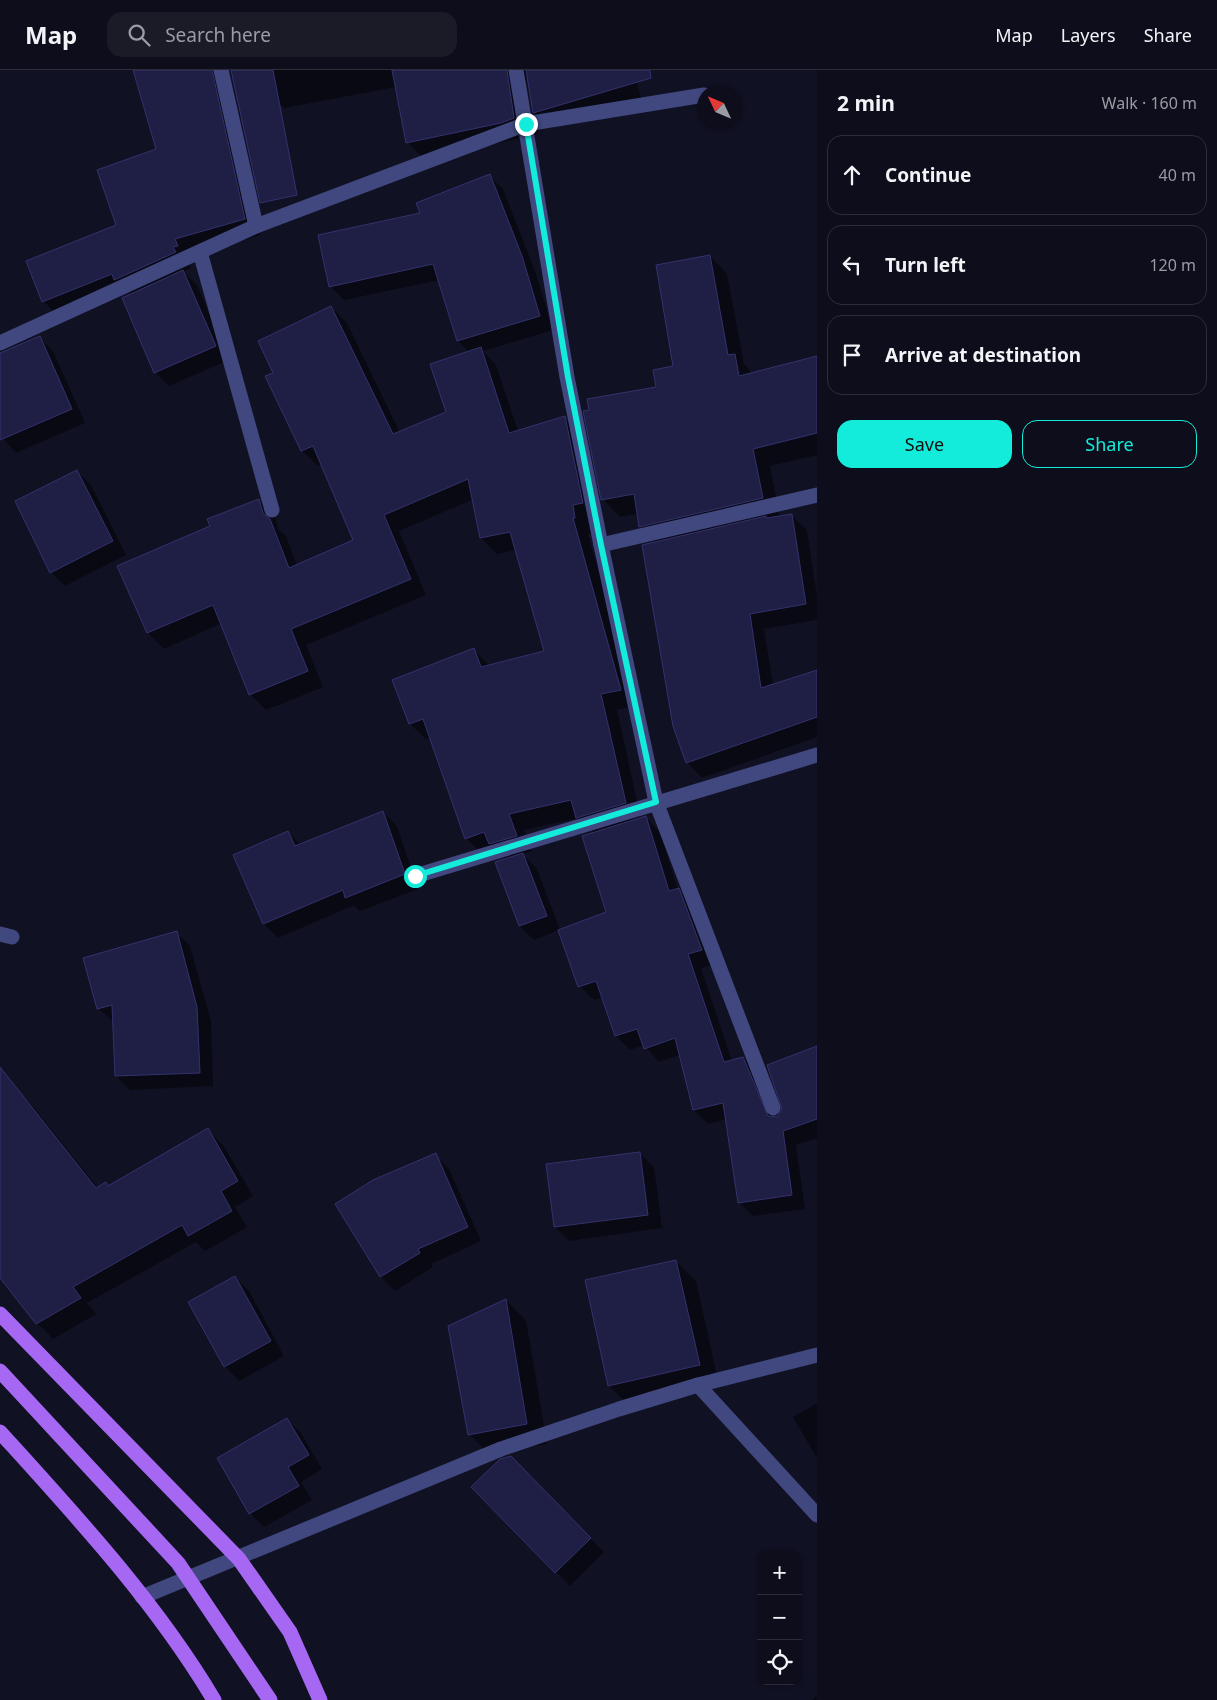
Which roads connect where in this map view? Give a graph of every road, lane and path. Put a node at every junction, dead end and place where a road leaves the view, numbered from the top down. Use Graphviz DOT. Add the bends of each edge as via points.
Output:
graph roads {
  1 [pos="221,70"];
  2 [pos="516,70"];
  3 [pos="697,96"];
  4 [pos="526,124"];
  5 [pos="256,226"];
  6 [pos="200,252"];
  7 [pos="0,343"];
  8 [pos="817,495"];
  9 [pos="272,510"];
  10 [pos="601,545"];
  11 [pos="817,755"];
  12 [pos="656,802"];
  13 [pos="415,876"];
  14 [pos="773,1108"];
  15 [pos="0,1314"];
  16 [pos="817,1355"];
  17 [pos="0,1370"];
  18 [pos="698,1385"];
  19 [pos="0,1432"];
  20 [pos="817,1515"];
  21 [pos="238,1559"];
  22 [pos="142,1597"];
  23 [pos="214,1700"];
  24 [pos="270,1700"];
  25 [pos="320,1700"];
  1 -- 5 [label="street"];
  2 -- 4 [label="street"];
  3 -- 4 [label="street"];
  4 -- 5 [label="street"];
  4 -- 10 [label="street" via="558,325"];
  5 -- 6 [label="street"];
  6 -- 7 [label="street"];
  6 -- 9 [label="street"];
  8 -- 10 [label="street"];
  10 -- 12 [label="street"];
  11 -- 12 [label="street"];
  12 -- 13 [label="street"];
  12 -- 14 [label="street"];
  15 -- 21 [label="main road"];
  16 -- 18 [label="street"];
  17 -- 24 [label="main road, bridge" via="178,1563"];
  18 -- 20 [label="street"];
  18 -- 21 [label="street" via="501,1450"];
  19 -- 22 [label="main road" via="90,1532"];
  21 -- 22 [label="street"];
  21 -- 25 [label="main road" via="290,1632"];
  22 -- 23 [label="main road" via="176,1639"];
}
